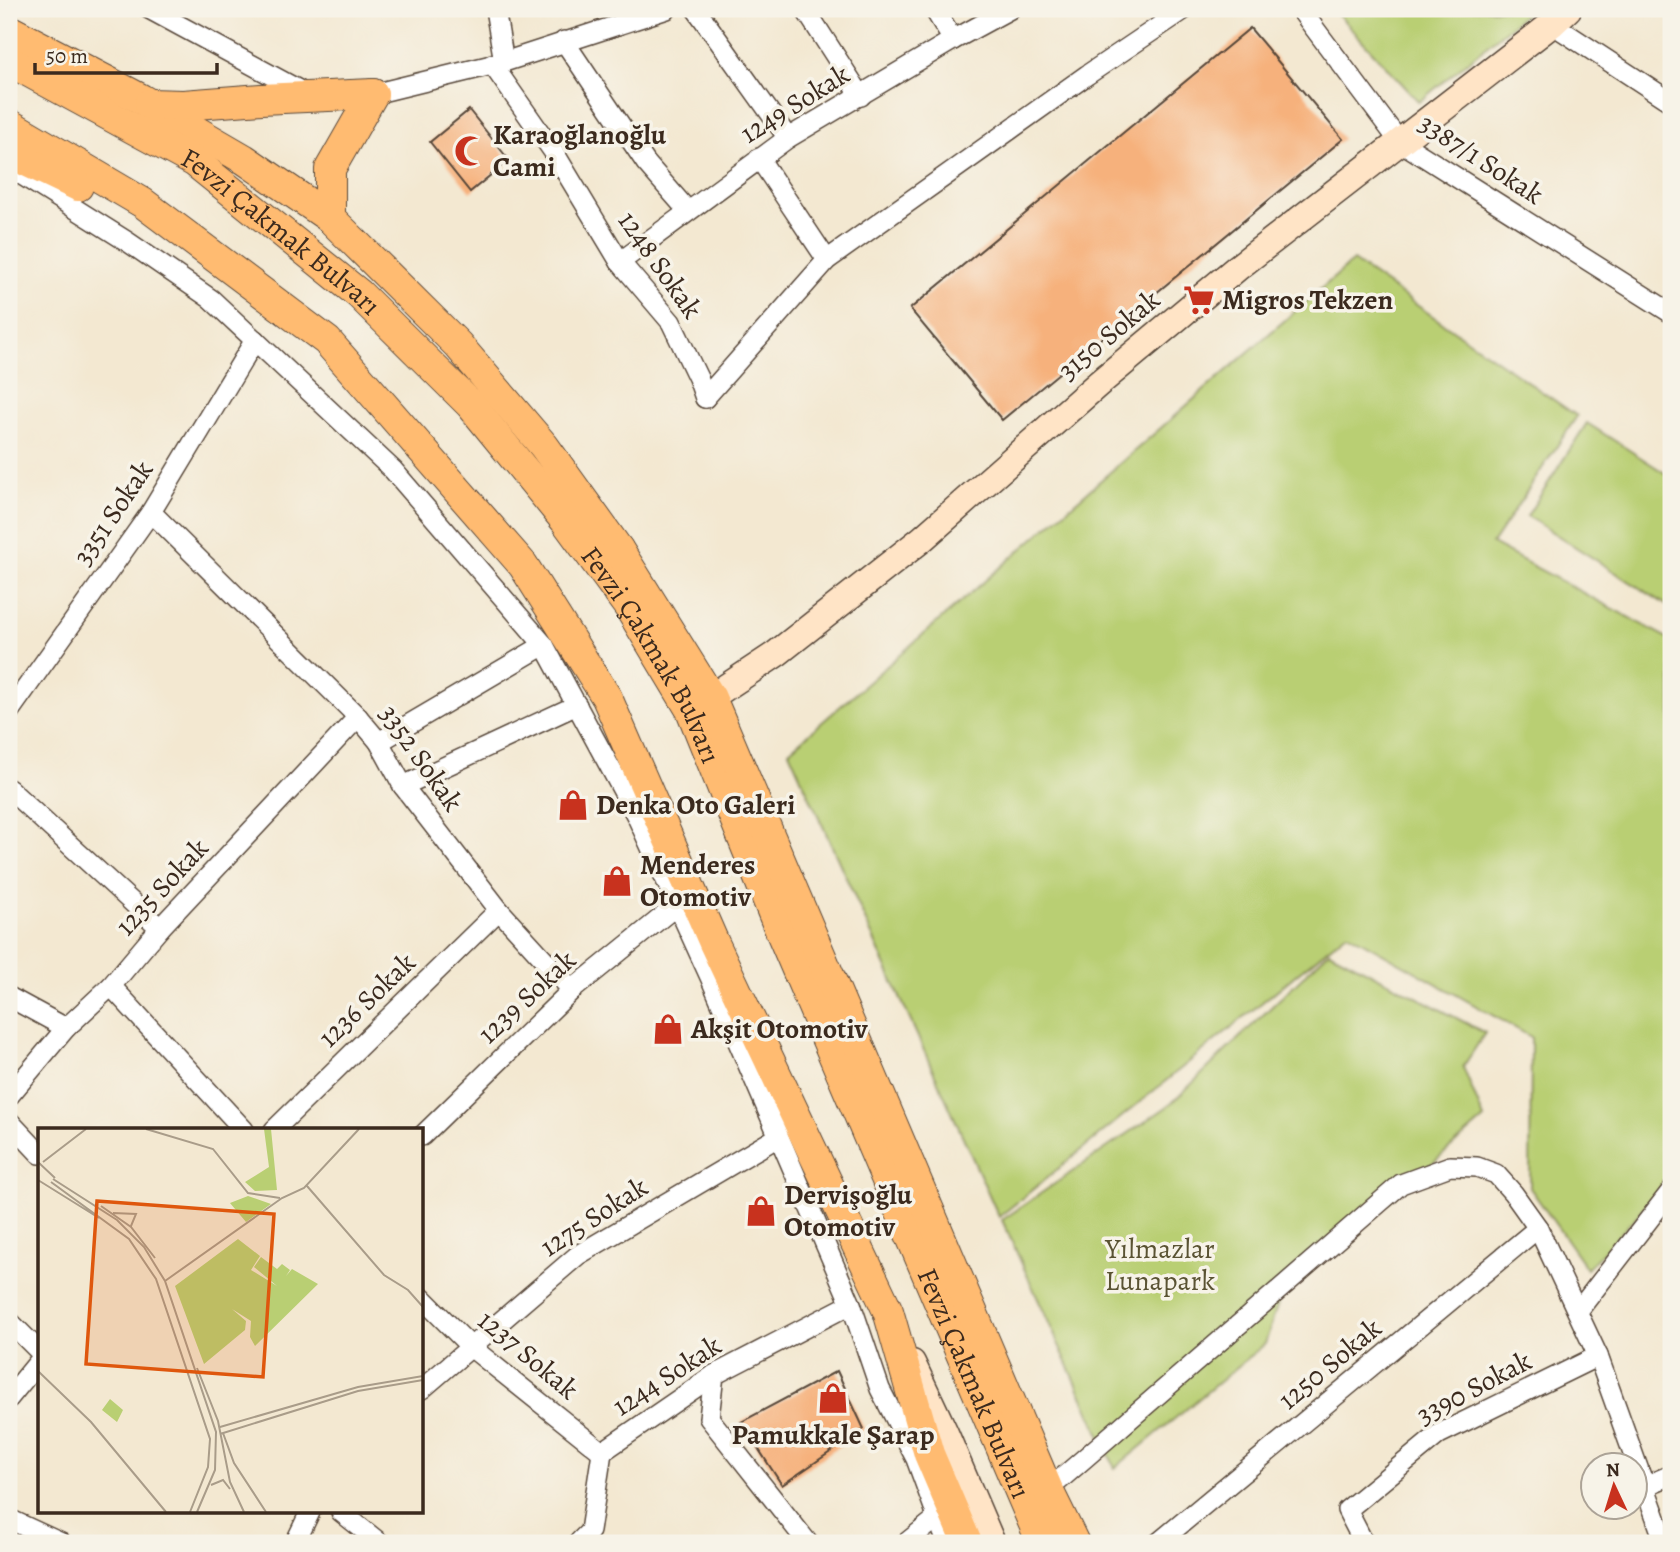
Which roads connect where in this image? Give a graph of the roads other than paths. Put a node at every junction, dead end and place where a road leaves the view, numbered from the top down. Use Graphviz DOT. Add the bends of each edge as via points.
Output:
graph roads {
  1 [pos="149,9"];
  2 [pos="495,9"];
  3 [pos="667,9"];
  4 [pos="696,9"];
  5 [pos="805,9"];
  6 [pos="934,9"];
  7 [pos="1010,9"];
  8 [pos="1185,9"];
  9 [pos="1300,9"];
  10 [pos="1560,16"];
  11 [pos="9,30"];
  12 [pos="953,40"];
  13 [pos="564,41"];
  14 [pos="9,61"];
  15 [pos="498,63"];
  16 [pos="373,94"];
  17 [pos="861,96"];
  18 [pos="311,97"];
  19 [pos="1670,97"];
  20 [pos="150,104"];
  21 [pos="9,124"];
  22 [pos="788,138"];
  23 [pos="1399,141"];
  24 [pos="9,153"];
  25 [pos="760,158"];
  26 [pos="9,167"];
  27 [pos="688,211"];
  28 [pos="330,218"];
  29 [pos="827,260"];
  30 [pos="620,262"];
  31 [pos="234,272"];
  32 [pos="1668,304"];
  33 [pos="255,340"];
  34 [pos="151,512"];
  35 [pos="618,549"];
  36 [pos="629,607"];
  37 [pos="544,645"];
  38 [pos="701,704"];
  39 [pos="577,705"];
  40 [pos="9,712"];
  41 [pos="358,717"];
  42 [pos="379,742"];
  43 [pos="403,786"];
  44 [pos="9,789"];
  45 [pos="677,905"];
  46 [pos="499,910"];
  47 [pos="160,928"];
  48 [pos="111,986"];
  49 [pos="572,990"];
  50 [pos="9,997"];
  51 [pos="66,1028"];
  52 [pos="9,1096"];
  53 [pos="9,1121"];
  54 [pos="242,1128"];
  55 [pos="276,1128"];
  56 [pos="424,1134"];
  57 [pos="778,1137"];
  58 [pos="38,1152"];
  59 [pos="1671,1191"];
  60 [pos="1538,1228"];
  61 [pos="424,1300"];
  62 [pos="850,1304"];
  63 [pos="888,1311"];
  64 [pos="1578,1311"];
  65 [pos="9,1321"];
  66 [pos="472,1348"];
  67 [pos="38,1350"];
  68 [pos="1598,1356"];
  69 [pos="38,1362"];
  70 [pos="714,1376"];
  71 [pos="424,1387"];
  72 [pos="9,1398"];
  73 [pos="1632,1450"];
  74 [pos="602,1452"];
  75 [pos="1671,1475"];
  76 [pos="1648,1485"];
  77 [pos="1048,1490"];
  78 [pos="1648,1495"];
  79 [pos="309,1514"];
  80 [pos="344,1514"];
  81 [pos="937,1518"];
  82 [pos="9,1519"];
  83 [pos="590,1539"];
  84 [pos="61,1543"];
  85 [pos="295,1543"];
  86 [pos="380,1543"];
  87 [pos="808,1543"];
  88 [pos="906,1543"];
  89 [pos="947,1543"];
  90 [pos="967,1543"];
  91 [pos="992,1543"];
  92 [pos="1042,1543"];
  93 [pos="1074,1543"];
  94 [pos="1158,1543"];
  95 [pos="1364,1543"];
  96 [pos="1665,1543"];
  1 -- 18 [label="street"];
  2 -- 15 [label="street"];
  3 -- 13 [label="street"];
  4 -- 22 [label="street"];
  5 -- 17 [label="street"];
  6 -- 12 [label="street"];
  7 -- 12 [label="street, 1249 Sokak"];
  8 -- 29 [label="street"];
  9 -- 23 [label="street, 3387/1 Sokak"];
  10 -- 19 [label="street"];
  10 -- 23 [label="main road, 3150 Sokak"];
  11 -- 20 [label="main road"];
  12 -- 17 [label="street, 1249 Sokak"];
  13 -- 15 [label="street"];
  13 -- 27 [label="street" via="646,163"];
  14 -- 36 [label="main road, Fevzi Çakmak Bulvarı" via="195,162 359,294 471,405"];
  15 -- 16 [label="street"];
  15 -- 30 [label="street, 1248 Sokak"];
  16 -- 18 [label="main road"];
  16 -- 28 [label="main road" via="330,169"];
  17 -- 22 [label="street, 1249 Sokak"];
  18 -- 20 [label="main road"];
  20 -- 28 [label="main road" via="244,159"];
  21 -- 31 [label="main road, Fevzi Çakmak Bulvarı" via="143,203"];
  22 -- 25 [label="street, 1249 Sokak"];
  23 -- 32 [label="street, 3387/1 Sokak"];
  23 -- 38 [label="main road, 3150 Sokak" via="1119,366 922,539 776,654"];
  24 -- 31 [label="main road" via="90,192 173,244"];
  25 -- 27 [label="street, 1249 Sokak"];
  25 -- 29 [label="street"];
  26 -- 33 [label="street" via="211,299"];
  27 -- 30 [label="street, 1249 Sokak"];
  28 -- 35 [label="main road" via="458,345 544,446"];
  29 -- 30 [label="street, 1248 Sokak" via="705,398 671,322"];
  31 -- 63 [label="main road, Fevzi Çakmak Bulvarı" via="327,341 523,565 607,698 714,943"];
  33 -- 34 [label="street, 3351 Sokak"];
  33 -- 37 [label="street" via="393,470"];
  34 -- 40 [label="street, 3351 Sokak"];
  34 -- 41 [label="street, 3352 Sokak"];
  35 -- 36 [label="main road"];
  35 -- 38 [label="main road"];
  36 -- 38 [label="main road, Fevzi Çakmak Bulvarı"];
  37 -- 39 [label="street"];
  37 -- 42 [label="street"];
  38 -- 77 [label="main road"];
  38 -- 92 [label="main road, Fevzi Çakmak Bulvarı" via="777,923"];
  39 -- 43 [label="street"];
  39 -- 45 [label="street" via="637,817"];
  41 -- 42 [label="street, 3352 Sokak"];
  41 -- 47 [label="street, 1235 Sokak"];
  42 -- 43 [label="street, 3352 Sokak"];
  43 -- 46 [label="street, 3352 Sokak"];
  44 -- 47 [label="street"];
  45 -- 49 [label="street, 1239 Sokak"];
  45 -- 57 [label="street"];
  46 -- 49 [label="street, 3352 Sokak"];
  46 -- 55 [label="street, 1236 Sokak"];
  47 -- 48 [label="street, 1235 Sokak"];
  48 -- 51 [label="street, 1235 Sokak"];
  48 -- 54 [label="street"];
  49 -- 56 [label="street, 1239 Sokak"];
  50 -- 51 [label="street"];
  51 -- 52 [label="street, 1235 Sokak"];
  53 -- 58 [label="street"];
  57 -- 62 [label="street"];
  57 -- 66 [label="street, 1275 Sokak" via="578,1255"];
  59 -- 64 [label="street"];
  60 -- 64 [label="street"];
  60 -- 77 [label="street" via="1496,1174 1477,1167 1450,1166 1401,1184"];
  60 -- 94 [label="street, 1250 Sokak"];
  61 -- 66 [label="street, 1237 Sokak"];
  62 -- 70 [label="street, 1244 Sokak"];
  62 -- 81 [label="street" via="880,1389 916,1459"];
  63 -- 90 [label="main road, Fevzi Çakmak Bulvarı" via="929,1454"];
  63 -- 91 [label="main road"];
  64 -- 68 [label="street"];
  65 -- 67 [label="street"];
  66 -- 71 [label="street, 1275 Sokak"];
  66 -- 74 [label="street, 1237 Sokak"];
  68 -- 73 [label="street"];
  68 -- 95 [label="street, 3390 Sokak" via="1439,1434 1347,1510"];
  69 -- 72 [label="street"];
  70 -- 74 [label="street, 1244 Sokak"];
  70 -- 87 [label="street" via="709,1418"];
  74 -- 83 [label="street, 1244 Sokak"];
  75 -- 76 [label="street"];
  77 -- 93 [label="main road"];
  78 -- 96 [label="street"];
  79 -- 85 [label="street"];
  80 -- 86 [label="street"];
  81 -- 88 [label="street"];
  81 -- 89 [label="street"];
  82 -- 84 [label="street"];
}
